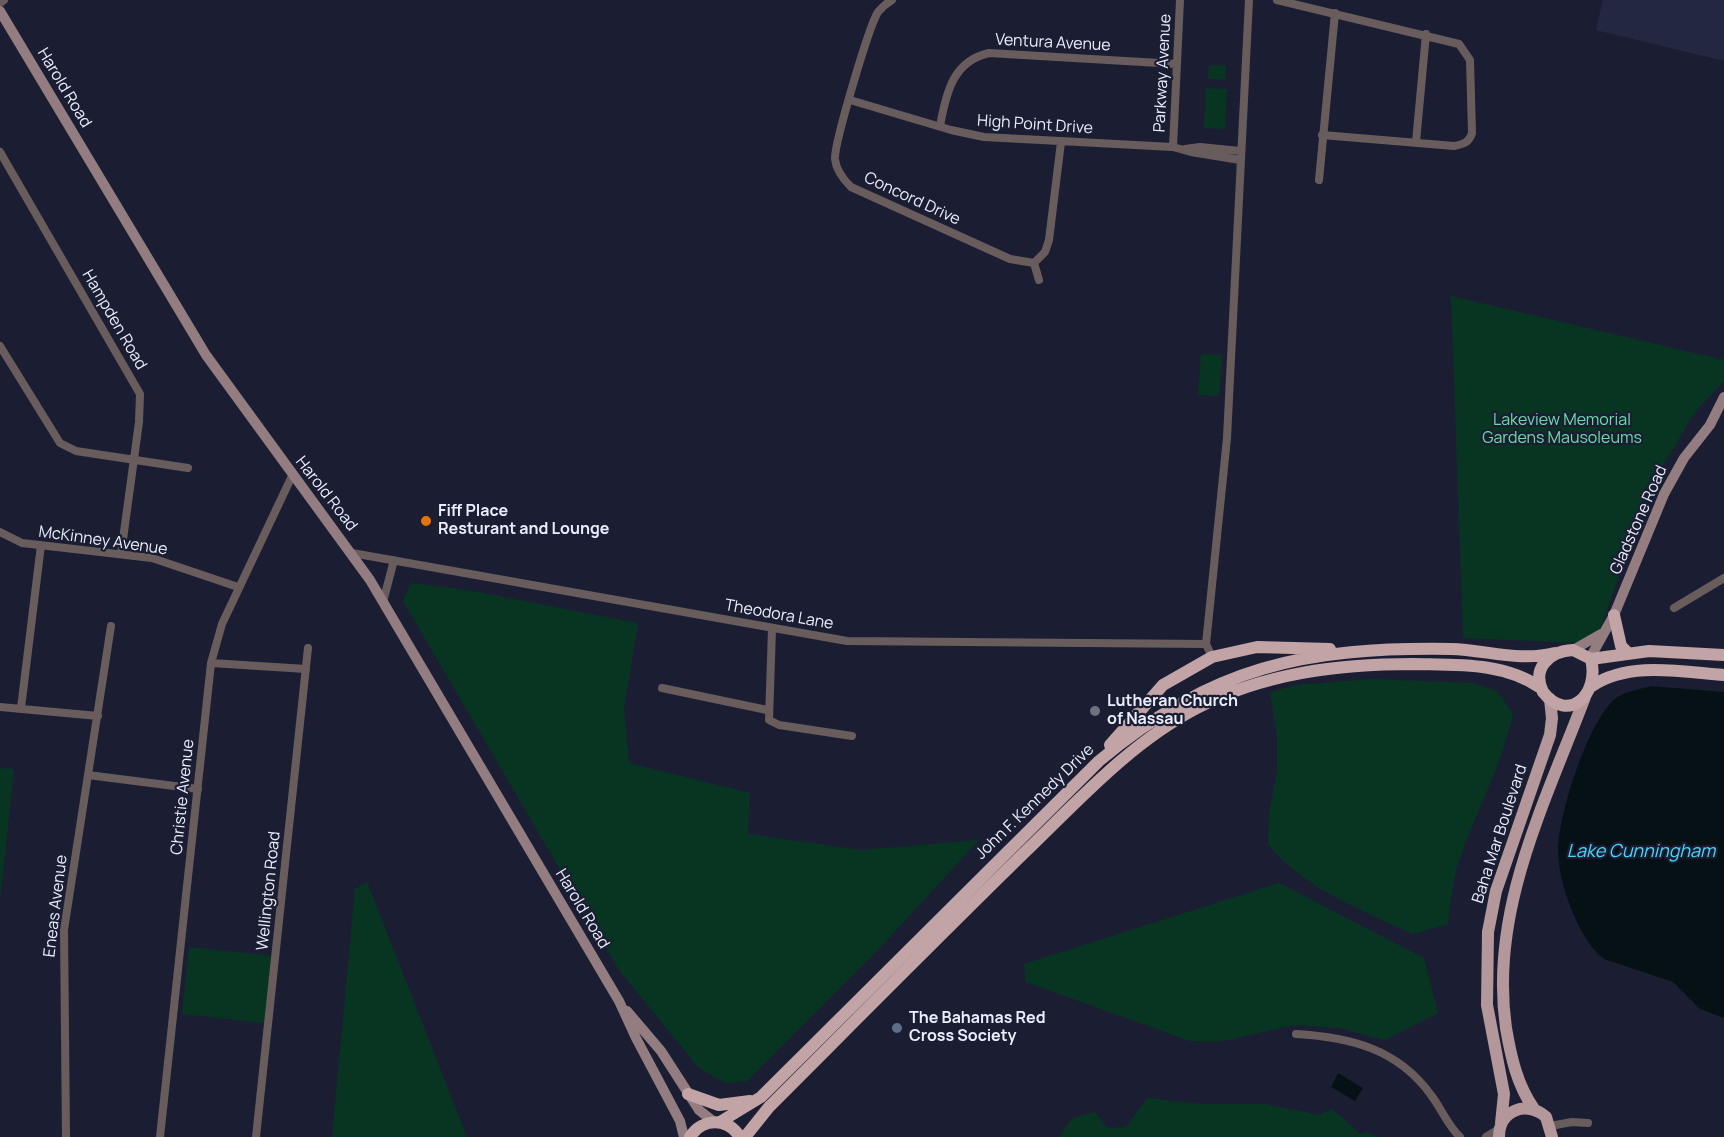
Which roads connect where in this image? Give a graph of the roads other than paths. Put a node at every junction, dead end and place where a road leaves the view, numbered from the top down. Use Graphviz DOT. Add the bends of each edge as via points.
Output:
graph roads {
  1 [pos="4,0"];
  2 [pos="892,0"];
  3 [pos="1180,0"];
  4 [pos="1249,0"];
  5 [pos="1277,0"];
  6 [pos="0,3"];
  7 [pos="0,11"];
  8 [pos="1335,14"];
  9 [pos="1426,34"];
  10 [pos="1176,64"];
  11 [pos="850,100"];
  12 [pos="940,126"];
  13 [pos="1322,135"];
  14 [pos="1061,142"];
  15 [pos="1416,142"];
  16 [pos="1173,147"];
  17 [pos="1185,149"];
  18 [pos="1240,151"];
  19 [pos="0,152"];
  20 [pos="1240,160"];
  21 [pos="3,162"];
  22 [pos="1319,180"];
  23 [pos="1034,263"];
  24 [pos="1039,280"];
  25 [pos="0,346"];
  26 [pos="1724,397"];
  27 [pos="1724,414"];
  28 [pos="1710,425"];
  29 [pos="134,460"];
  30 [pos="189,468"];
  31 [pos="292,476"];
  32 [pos="0,532"];
  33 [pos="41,545"];
  34 [pos="352,553"];
  35 [pos="121,554"];
  36 [pos="394,561"];
  37 [pos="1724,578"];
  38 [pos="238,587"];
  39 [pos="383,602"];
  40 [pos="1674,608"];
  41 [pos="1614,615"];
  42 [pos="111,626"];
  43 [pos="772,629"];
  44 [pos="1604,632"];
  45 [pos="1206,644"];
  46 [pos="308,648"];
  47 [pos="1573,650"];
  48 [pos="1360,651"];
  49 [pos="1555,653"];
  50 [pos="1628,653"];
  51 [pos="1724,655"];
  52 [pos="1212,657"];
  53 [pos="1591,659"];
  54 [pos="211,663"];
  55 [pos="306,669"];
  56 [pos="1724,675"];
  57 [pos="662,688"];
  58 [pos="1541,688"];
  59 [pos="1589,692"];
  60 [pos="1550,699"];
  61 [pos="0,707"];
  62 [pos="21,708"];
  63 [pos="767,710"];
  64 [pos="98,716"];
  65 [pos="852,736"];
  66 [pos="1099,761"];
  67 [pos="88,775"];
  68 [pos="198,789"];
  69 [pos="619,1001"];
  70 [pos="1296,1034"];
  71 [pos="688,1094"];
  72 [pos="761,1097"];
  73 [pos="1534,1109"];
  74 [pos="717,1122"];
  75 [pos="1588,1123"];
  76 [pos="1500,1130"];
  77 [pos="1551,1132"];
  78 [pos="66,1137"];
  79 [pos="160,1137"];
  80 [pos="256,1137"];
  81 [pos="684,1137"];
  82 [pos="690,1137"];
  83 [pos="740,1137"];
  84 [pos="745,1137"];
  85 [pos="1460,1137"];
  86 [pos="1486,1137"];
  1 -- 6 [label="street"];
  2 -- 11 [label="street, Concord Drive" via="878,12 869,32"];
  3 -- 10 [label="street, Parkway Avenue"];
  4 -- 18 [label="street"];
  5 -- 8 [label="street"];
  7 -- 31 [label="main road, Harold Road" via="206,355"];
  8 -- 9 [label="street"];
  8 -- 13 [label="street"];
  9 -- 15 [label="street"];
  9 -- 15 [label="street" via="1459,44 1470,60 1472,133 1470,139 1454,146"];
  10 -- 12 [label="street, Ventura Avenue" via="990,52 974,56 954,77"];
  10 -- 16 [label="street, Parkway Avenue"];
  11 -- 12 [label="street, High Point Drive"];
  11 -- 23 [label="street, Concord Drive" via="835,162 851,186 1010,259"];
  12 -- 14 [label="street, High Point Drive" via="984,137"];
  13 -- 15 [label="street"];
  13 -- 22 [label="street"];
  14 -- 16 [label="street, High Point Drive"];
  14 -- 23 [label="street" via="1049,240 1045,252"];
  16 -- 17 [label="street, High Point Drive"];
  17 -- 18 [label="street, High Point Drive"];
  17 -- 20 [label="street, High Point Drive"];
  18 -- 20 [label="street"];
  19 -- 21 [label="street, Hampden Road"];
  20 -- 45 [label="street" via="1227,438"];
  21 -- 29 [label="street, Hampden Road" via="137,385 140,406"];
  23 -- 24 [label="street"];
  25 -- 29 [label="street" via="60,443 76,451"];
  26 -- 28 [label="main road, Gladstone Road"];
  27 -- 28 [label="main road, Gladstone Road"];
  28 -- 41 [label="main road, Gladstone Road" via="1684,458 1664,494"];
  29 -- 30 [label="street"];
  29 -- 35 [label="street, Hampden Road"];
  31 -- 34 [label="main road, Harold Road"];
  31 -- 38 [label="street, Christie Avenue"];
  32 -- 33 [label="street, McKinney Avenue" via="22,543"];
  33 -- 35 [label="street, McKinney Avenue"];
  33 -- 62 [label="street"];
  34 -- 36 [label="street, Theodora Lane"];
  34 -- 39 [label="main road, Harold Road"];
  35 -- 38 [label="street, McKinney Avenue" via="174,564"];
  36 -- 39 [label="street"];
  36 -- 43 [label="street, Theodora Lane"];
  37 -- 40 [label="street"];
  38 -- 54 [label="street, Christie Avenue"];
  39 -- 69 [label="main road, Harold Road"];
  41 -- 44 [label="main road, Gladstone Road"];
  41 -- 50 [label="highway" via="1620,646"];
  42 -- 64 [label="street, Eneas Avenue"];
  43 -- 45 [label="street, Theodora Lane" via="874,643"];
  43 -- 63 [label="street"];
  44 -- 47 [label="main road, Gladstone Road"];
  44 -- 53 [label="main road, Gladstone Road"];
  45 -- 52 [label="street"];
  46 -- 55 [label="street, Wellington Road"];
  47 -- 49 [label="highway, John F. Kennedy Drive"];
  47 -- 53 [label="highway"];
  48 -- 49 [label="highway, John F. Kennedy Drive" via="1453,649 1529,657"];
  48 -- 52 [label="highway" via="1257,647"];
  48 -- 66 [label="highway, John F. Kennedy Drive" via="1284,661 1221,682 1166,712"];
  49 -- 58 [label="highway" via="1541,668"];
  50 -- 51 [label="highway"];
  50 -- 53 [label="highway"];
  52 -- 66 [label="highway" via="1163,684"];
  53 -- 59 [label="highway" via="1594,675"];
  54 -- 55 [label="street"];
  54 -- 68 [label="street, Christie Avenue"];
  55 -- 80 [label="street, Wellington Road"];
  56 -- 59 [label="highway" via="1629,672 1611,676"];
  57 -- 63 [label="street"];
  58 -- 60 [label="highway, John F. Kennedy Drive"];
  58 -- 84 [label="highway, John F. Kennedy Drive" via="1519,674 1486,668 1347,666 1285,676 1253,686 1173,721 1111,768 762,1114"];
  59 -- 60 [label="highway" via="1567,705"];
  59 -- 73 [label="main road, Baha Mar Boulevard" via="1521,867 1506,934 1503,985 1508,1037 1521,1086"];
  60 -- 76 [label="main road, Baha Mar Boulevard" via="1550,735 1503,867 1488,932 1487,1005 1503,1094"];
  61 -- 62 [label="street"];
  62 -- 64 [label="street"];
  63 -- 65 [label="street" via="769,720 779,725"];
  64 -- 67 [label="street, Eneas Avenue"];
  66 -- 72 [label="highway, John F. Kennedy Drive"];
  67 -- 68 [label="street"];
  67 -- 78 [label="street, Eneas Avenue" via="64,930"];
  68 -- 79 [label="street, Christie Avenue"];
  69 -- 71 [label="main road, Harold Road" via="661,1051"];
  69 -- 81 [label="main road, Harold Road" via="680,1121"];
  70 -- 85 [label="street" via="1352,1040 1399,1062 1416,1076"];
  71 -- 72 [label="highway" via="720,1105 746,1103"];
  71 -- 74 [label="main road, Harold Road" via="702,1114"];
  72 -- 74 [label="highway, John F. Kennedy Drive"];
  73 -- 76 [label="main road" via="1515,1110"];
  73 -- 77 [label="main road, Baha Mar Boulevard" via="1546,1117"];
  74 -- 82 [label="highway, John F. Kennedy Drive" via="699,1126"];
  74 -- 83 [label="highway" via="732,1127"];
  75 -- 77 [label="street" via="1572,1122"];
  76 -- 86 [label="street"];
}
